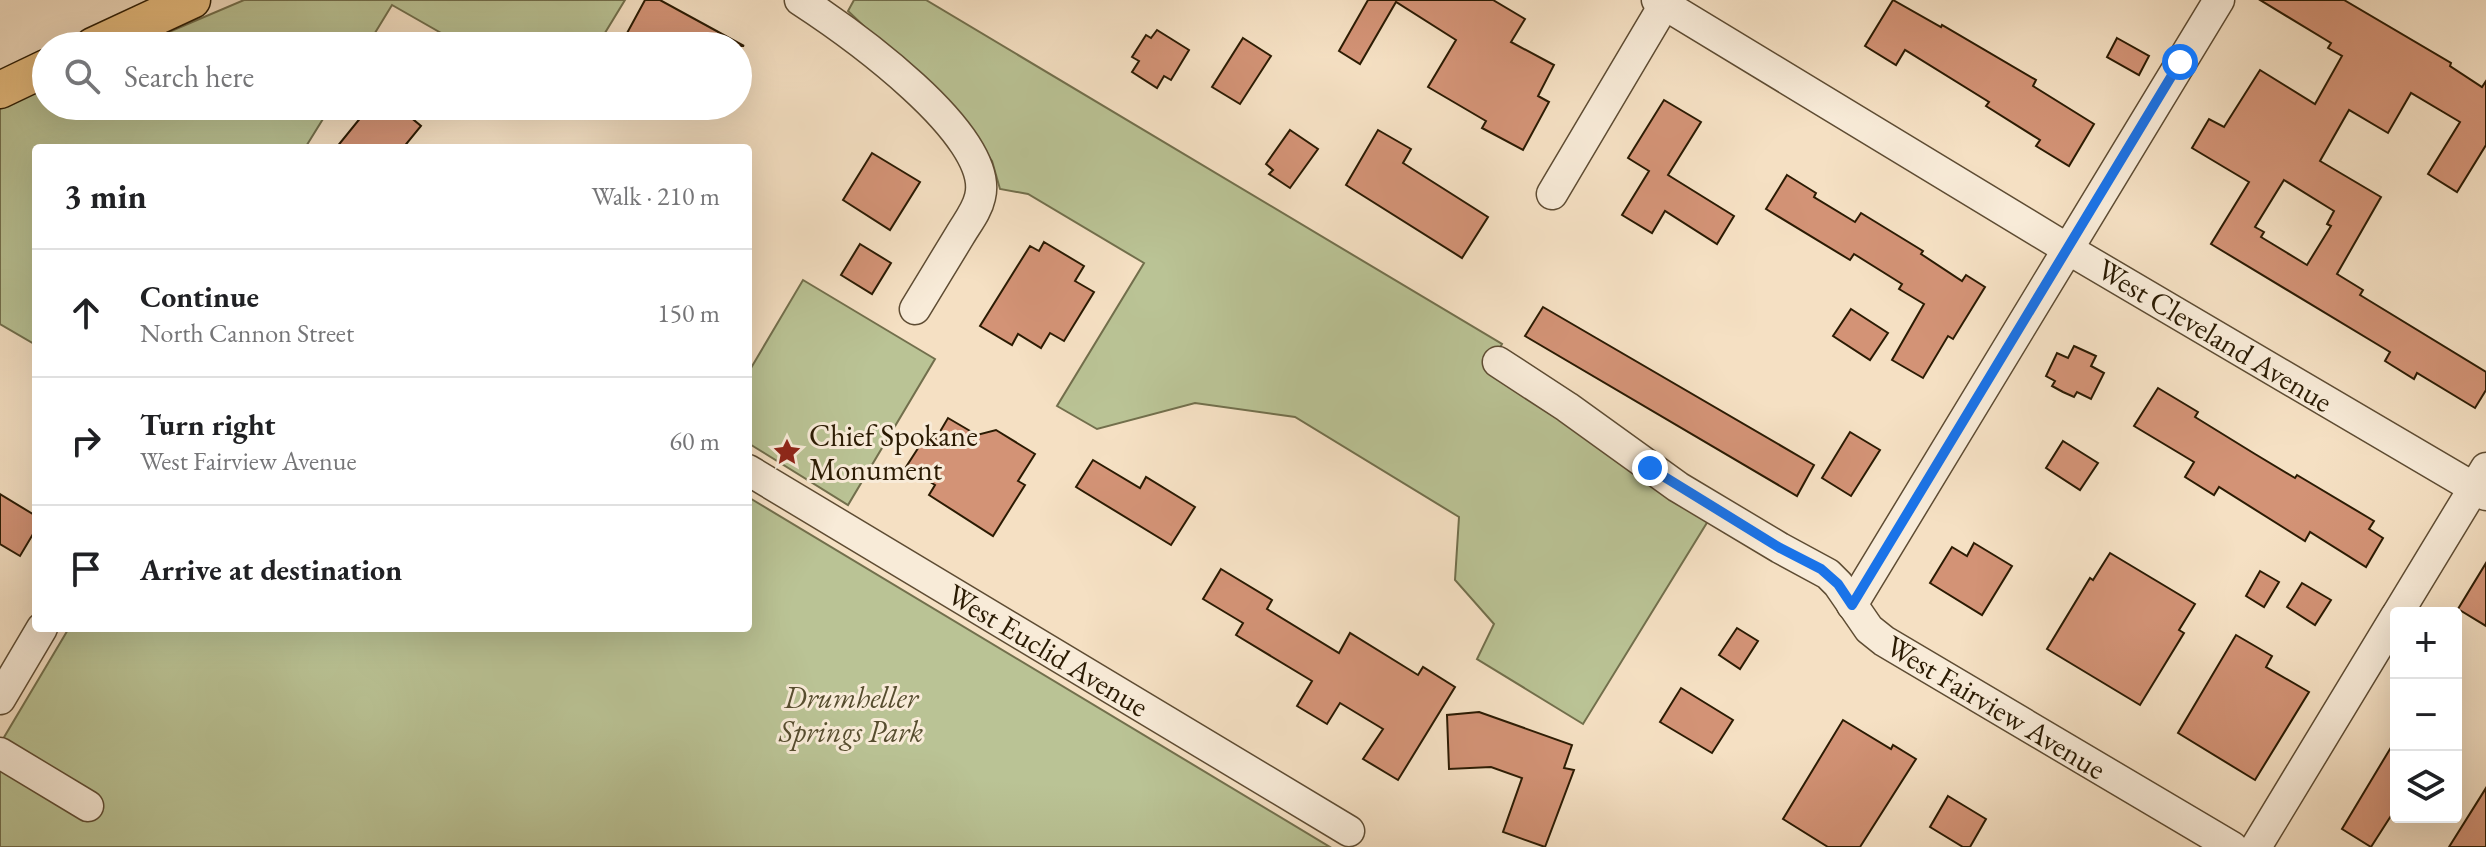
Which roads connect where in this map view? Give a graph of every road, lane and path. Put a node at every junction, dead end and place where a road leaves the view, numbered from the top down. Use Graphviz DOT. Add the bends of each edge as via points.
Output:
graph roads {
  1 [pos="192,0"];
  2 [pos="800,0"];
  3 [pos="2219,0"];
  4 [pos="1663,2"];
  5 [pos="123,32"];
  6 [pos="32,75"];
  7 [pos="0,90"];
  8 [pos="1552,194"];
  9 [pos="2066,248"];
  10 [pos="915,309"];
  11 [pos="1498,362"];
  12 [pos="752,472"];
  13 [pos="2482,484"];
  14 [pos="1852,605"];
  15 [pos="2402,607"];
  16 [pos="2390,627"];
  17 [pos="40,632"];
  18 [pos="0,699"];
  19 [pos="0,753"];
  20 [pos="88,806"];
  21 [pos="1349,831"];
  22 [pos="2232,847"];
  23 [pos="2256,847"];
  1 -- 5 [label="main road"];
  2 -- 10 [label="street" via="877,55 931,104 979,172 977,207"];
  3 -- 9 [label="street"];
  4 -- 8 [label="street"];
  4 -- 9 [label="street, West Cleveland Avenue"];
  6 -- 7 [label="main road"];
  9 -- 13 [label="street, West Cleveland Avenue"];
  9 -- 14 [label="street"];
  11 -- 14 [label="street, West Fairview Avenue" via="1678,487 1828,574"];
  12 -- 21 [label="street, West Euclid Avenue"];
  13 -- 15 [label="street"];
  14 -- 22 [label="street, West Fairview Avenue" via="1884,641"];
  16 -- 23 [label="street"];
  17 -- 18 [label="street"];
  19 -- 20 [label="street"];
}
